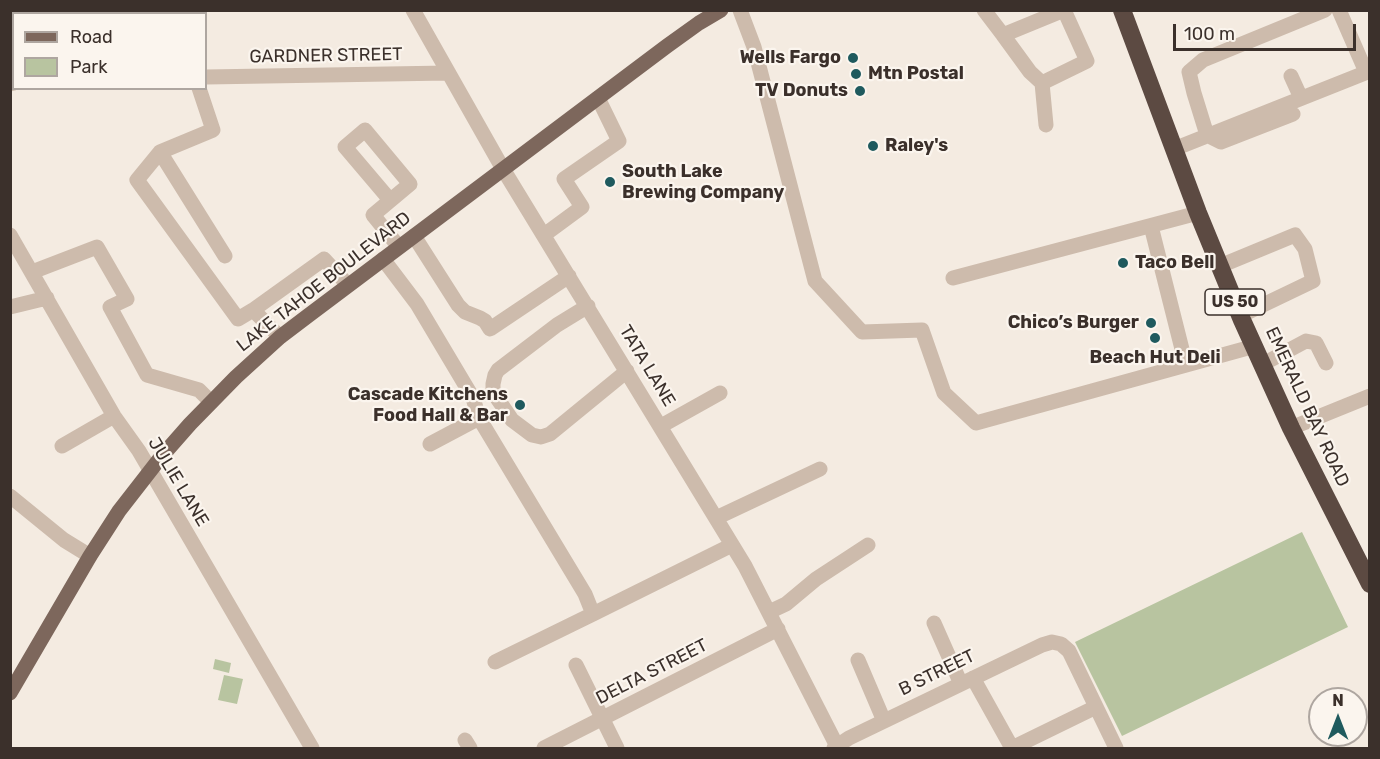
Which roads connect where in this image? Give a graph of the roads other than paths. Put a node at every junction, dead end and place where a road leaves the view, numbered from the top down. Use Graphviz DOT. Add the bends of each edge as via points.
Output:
graph roads {
  1 [pos="413,10"];
  2 [pos="740,10"];
  3 [pos="984,10"];
  4 [pos="1064,10"];
  5 [pos="1122,10"];
  6 [pos="1325,10"];
  7 [pos="1339,10"];
  8 [pos="717,11"];
  9 [pos="1003,35"];
  10 [pos="1368,71"];
  11 [pos="448,73"];
  12 [pos="1291,76"];
  13 [pos="207,77"];
  14 [pos="1042,83"];
  15 [pos="200,90"];
  16 [pos="598,98"];
  17 [pos="1294,105"];
  18 [pos="1046,125"];
  19 [pos="1207,135"];
  20 [pos="1174,149"];
  21 [pos="160,152"];
  22 [pos="503,169"];
  23 [pos="390,200"];
  24 [pos="1198,213"];
  25 [pos="1151,226"];
  26 [pos="544,235"];
  27 [pos="10,236"];
  28 [pos="414,236"];
  29 [pos="399,247"];
  30 [pos="225,256"];
  31 [pos="383,259"];
  32 [pos="1220,266"];
  33 [pos="32,272"];
  34 [pos="569,276"];
  35 [pos="953,278"];
  36 [pos="348,285"];
  37 [pos="47,298"];
  38 [pos="588,306"];
  39 [pos="10,307"];
  40 [pos="254,310"];
  41 [pos="1240,316"];
  42 [pos="280,336"];
  43 [pos="1255,346"];
  44 [pos="1326,363"];
  45 [pos="1263,364"];
  46 [pos="1186,365"];
  47 [pos="627,370"];
  48 [pos="720,393"];
  49 [pos="1370,396"];
  50 [pos="211,402"];
  51 [pos="114,416"];
  52 [pos="480,418"];
  53 [pos="661,426"];
  54 [pos="1291,428"];
  55 [pos="430,444"];
  56 [pos="63,446"];
  57 [pos="820,469"];
  58 [pos="150,471"];
  59 [pos="10,496"];
  60 [pos="716,518"];
  61 [pos="732,545"];
  62 [pos="868,545"];
  63 [pos="90,556"];
  64 [pos="1370,584"];
  65 [pos="769,612"];
  66 [pos="593,614"];
  67 [pos="934,623"];
  68 [pos="778,630"];
  69 [pos="858,660"];
  70 [pos="495,662"];
  71 [pos="576,664"];
  72 [pos="967,681"];
  73 [pos="10,693"];
  74 [pos="1096,707"];
  75 [pos="603,719"];
  76 [pos="884,721"];
  77 [pos="312,748"];
  78 [pos="544,748"];
  79 [pos="617,748"];
  80 [pos="836,748"];
  81 [pos="1116,748"];
  1 -- 11 [label="street, TATA LANE"];
  2 -- 46 [label="street" via="754,47 816,281 862,332 922,330 944,393 976,423"];
  3 -- 9 [label="street"];
  4 -- 9 [label="street"];
  4 -- 14 [label="street" via="1087,61"];
  5 -- 20 [label="highway, EMERALD BAY ROAD / US 50"];
  6 -- 19 [label="street" via="1203,60 1189,72"];
  7 -- 10 [label="street"];
  8 -- 16 [label="main road, LAKE TAHOE BOULEVARD"];
  9 -- 14 [label="street"];
  10 -- 17 [label="street"];
  11 -- 13 [label="street, GARDNER STREET"];
  11 -- 22 [label="street, TATA LANE"];
  12 -- 17 [label="street"];
  14 -- 18 [label="street"];
  15 -- 21 [label="street" via="213,130"];
  16 -- 22 [label="main road, LAKE TAHOE BOULEVARD"];
  16 -- 26 [label="street" via="619,141 564,179 582,207"];
  17 -- 19 [label="street"];
  19 -- 20 [label="street"];
  20 -- 24 [label="highway, EMERALD BAY ROAD / US 50"];
  21 -- 30 [label="street"];
  21 -- 40 [label="street" via="137,180 238,319"];
  22 -- 26 [label="street, TATA LANE"];
  22 -- 28 [label="main road, LAKE TAHOE BOULEVARD"];
  23 -- 23 [label="street" via="410,184 365,130 345,147"];
  23 -- 29 [label="street" via="373,215"];
  24 -- 25 [label="street"];
  24 -- 32 [label="highway, EMERALD BAY ROAD / US 50"];
  25 -- 35 [label="street"];
  25 -- 46 [label="street"];
  26 -- 34 [label="street, TATA LANE"];
  27 -- 33 [label="street, JULIE LANE"];
  28 -- 29 [label="main road, LAKE TAHOE BOULEVARD"];
  28 -- 34 [label="street" via="458,304 490,329"];
  29 -- 31 [label="main road, LAKE TAHOE BOULEVARD"];
  31 -- 36 [label="main road, LAKE TAHOE BOULEVARD"];
  31 -- 52 [label="street" via="417,304 473,398"];
  32 -- 41 [label="highway, EMERALD BAY ROAD / US 50"];
  32 -- 41 [label="street" via="1295,235 1305,249 1312,281"];
  33 -- 37 [label="street, JULIE LANE"];
  33 -- 50 [label="street" via="97,247 127,299 110,307 147,375 199,390"];
  34 -- 38 [label="street, TATA LANE"];
  36 -- 40 [label="street" via="324,259"];
  36 -- 42 [label="main road, LAKE TAHOE BOULEVARD"];
  37 -- 39 [label="street"];
  37 -- 51 [label="street, JULIE LANE"];
  38 -- 47 [label="street, TATA LANE"];
  38 -- 47 [label="street" via="498,370 493,384 497,398 512,420 541,437 550,434"];
  40 -- 42 [label="street"];
  41 -- 43 [label="highway, EMERALD BAY ROAD / US 50"];
  42 -- 50 [label="main road, LAKE TAHOE BOULEVARD"];
  43 -- 45 [label="highway, EMERALD BAY ROAD / US 50"];
  43 -- 46 [label="street"];
  44 -- 45 [label="street" via="1316,343 1306,341"];
  45 -- 54 [label="highway, EMERALD BAY ROAD / US 50"];
  47 -- 53 [label="street, TATA LANE"];
  48 -- 53 [label="street"];
  49 -- 54 [label="street"];
  50 -- 58 [label="main road, LAKE TAHOE BOULEVARD"];
  51 -- 56 [label="street"];
  51 -- 58 [label="street, JULIE LANE"];
  52 -- 55 [label="street"];
  52 -- 66 [label="street" via="585,594"];
  53 -- 60 [label="street, TATA LANE"];
  54 -- 64 [label="highway, EMERALD BAY ROAD / US 50"];
  57 -- 60 [label="street"];
  58 -- 63 [label="main road, LAKE TAHOE BOULEVARD"];
  58 -- 77 [label="street, JULIE LANE"];
  59 -- 63 [label="street"];
  60 -- 61 [label="street, TATA LANE"];
  61 -- 65 [label="street, TATA LANE"];
  61 -- 66 [label="street"];
  62 -- 65 [label="street"];
  63 -- 73 [label="main road, LAKE TAHOE BOULEVARD"];
  65 -- 68 [label="street, TATA LANE"];
  66 -- 70 [label="street"];
  67 -- 72 [label="street"];
  68 -- 75 [label="street, DELTA STREET"];
  68 -- 80 [label="street, TATA LANE"];
  69 -- 76 [label="street"];
  71 -- 75 [label="street"];
  72 -- 74 [label="street" via="1012,748"];
  72 -- 74 [label="street, B STREET" via="1052,642 1069,651"];
  72 -- 76 [label="street, B STREET"];
  74 -- 81 [label="street"];
  75 -- 78 [label="street, DELTA STREET"];
  75 -- 79 [label="street"];
  76 -- 80 [label="street, B STREET"];
}
